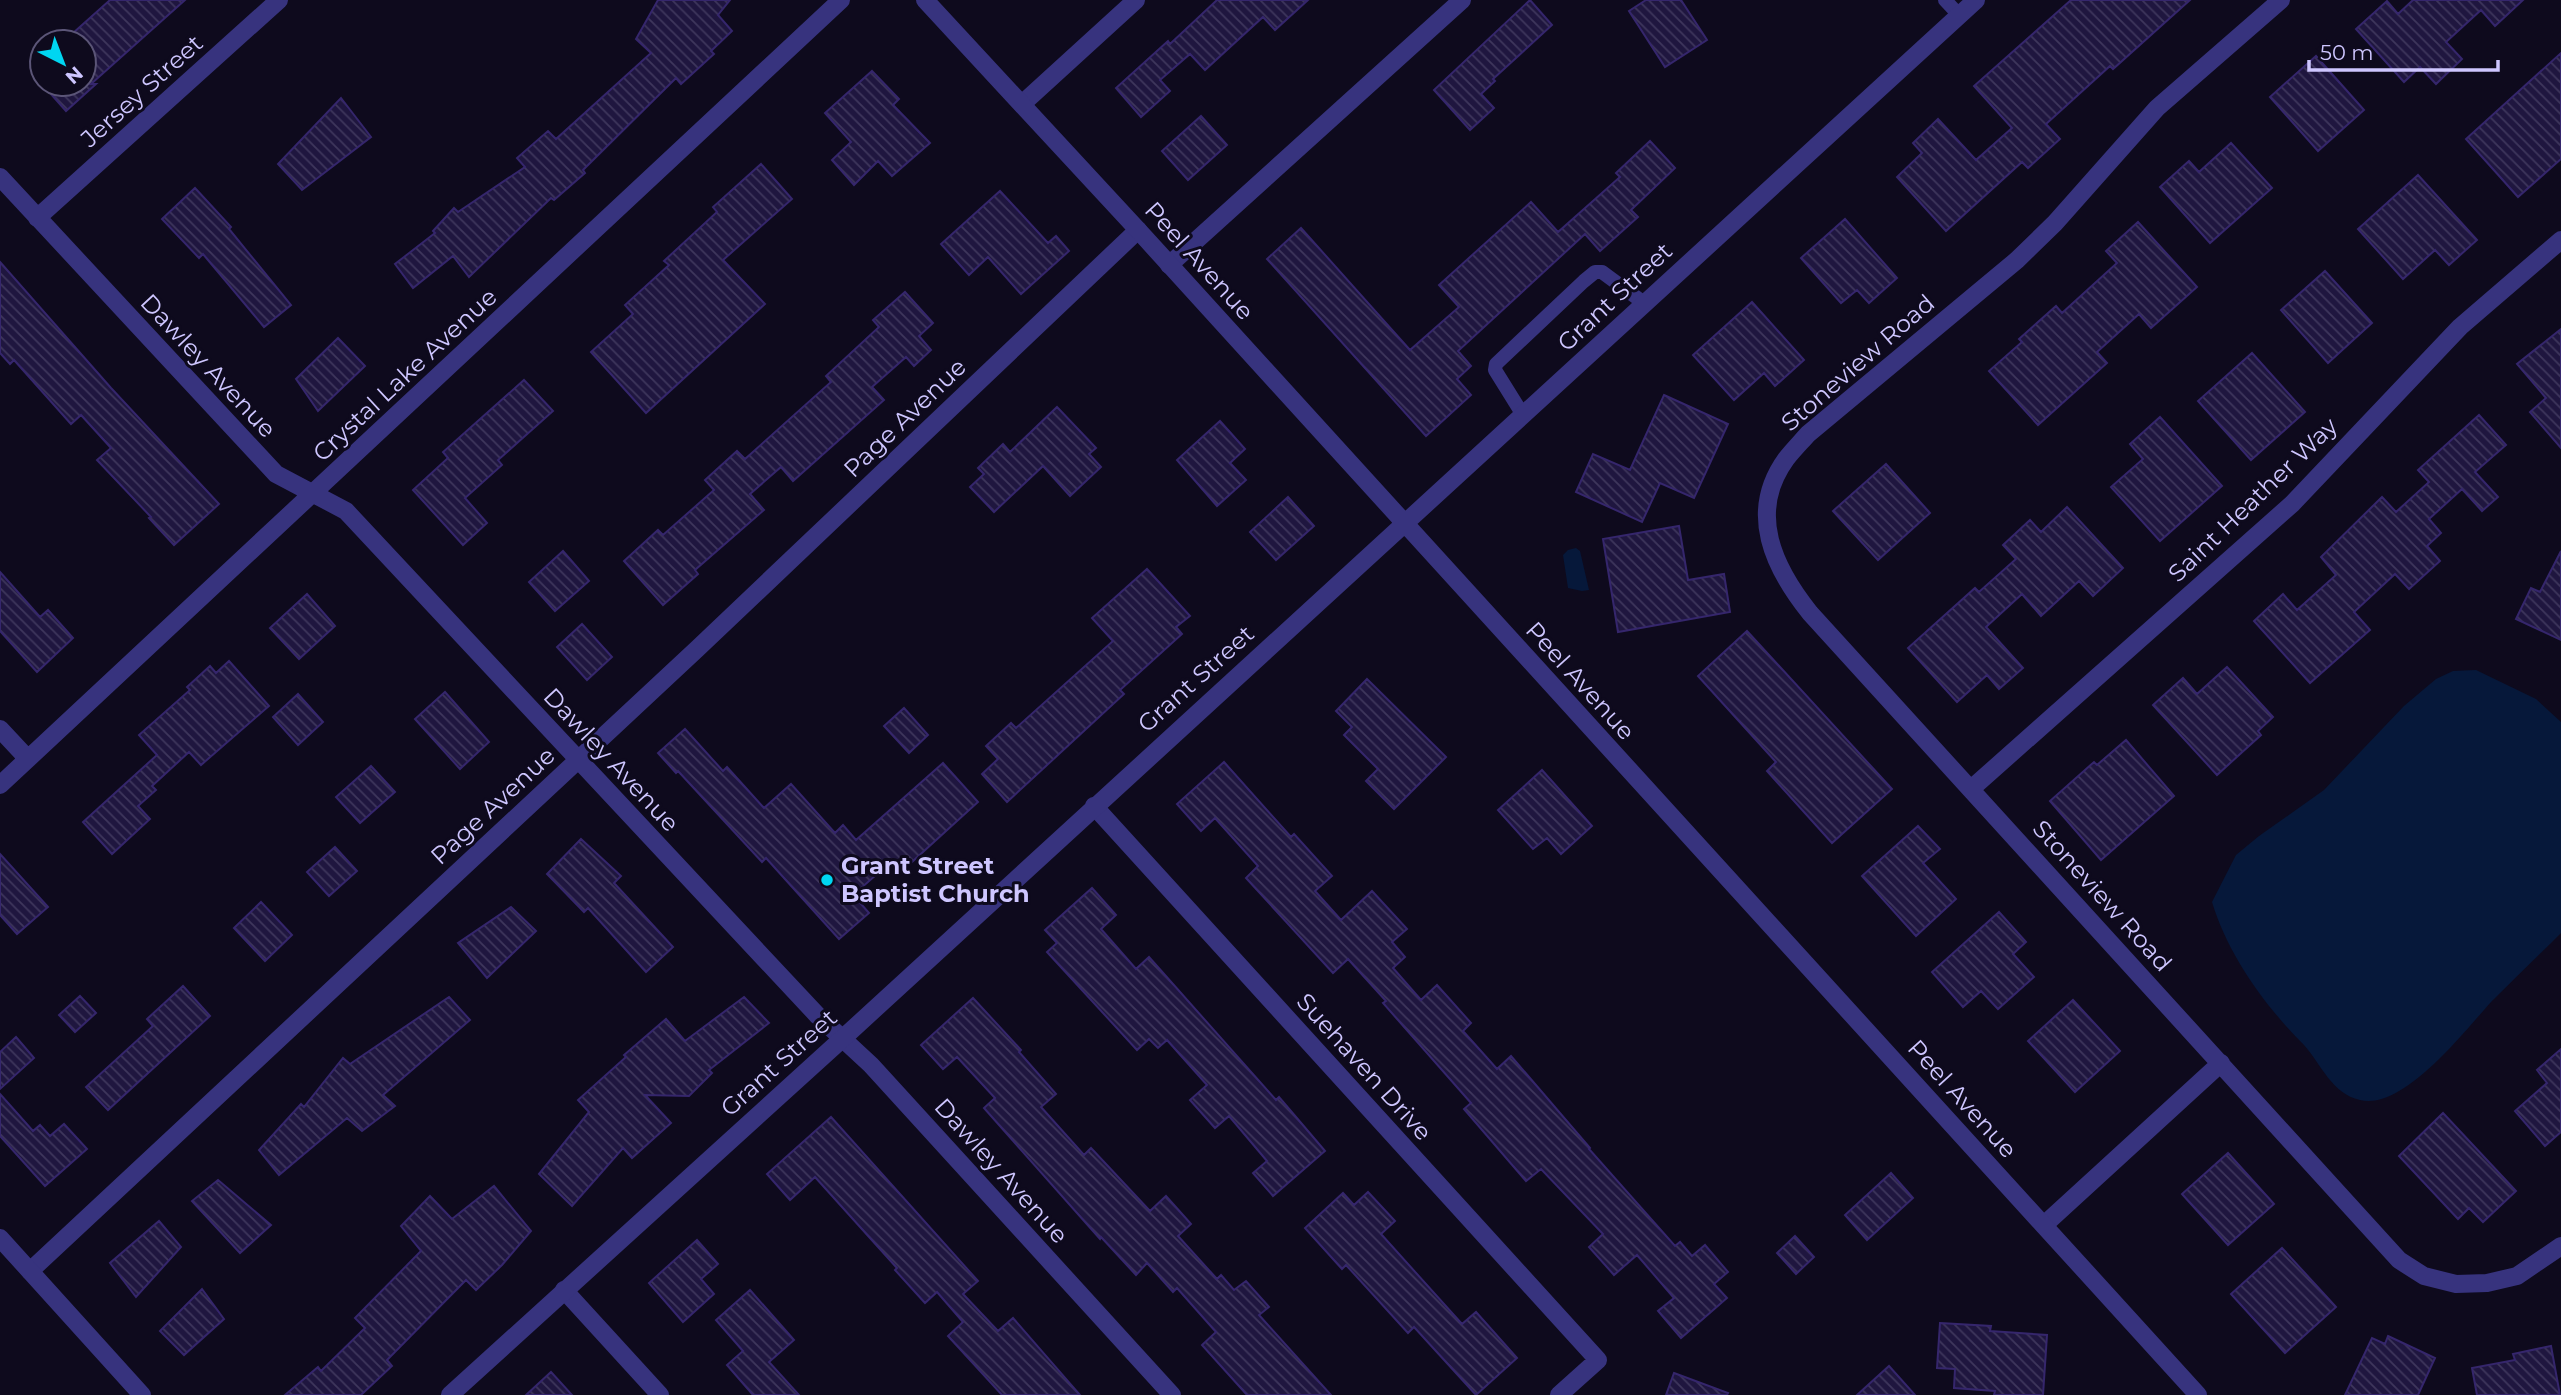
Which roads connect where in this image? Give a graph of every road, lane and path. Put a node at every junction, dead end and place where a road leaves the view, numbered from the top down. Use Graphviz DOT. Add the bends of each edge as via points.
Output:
graph roads {
  1 [pos="279,0"];
  2 [pos="841,0"];
  3 [pos="925,0"];
  4 [pos="1136,0"];
  5 [pos="1462,0"];
  6 [pos="1945,0"];
  7 [pos="1976,0"];
  8 [pos="2281,0"];
  9 [pos="1959,15"];
  10 [pos="1022,104"];
  11 [pos="0,177"];
  12 [pos="37,218"];
  13 [pos="1138,230"];
  14 [pos="2561,240"];
  15 [pos="1169,265"];
  16 [pos="1644,303"];
  17 [pos="1523,415"];
  18 [pos="314,494"];
  19 [pos="1403,524"];
  20 [pos="0,729"];
  21 [pos="28,759"];
  22 [pos="578,760"];
  23 [pos="0,785"];
  24 [pos="1971,789"];
  25 [pos="1094,806"];
  26 [pos="842,1039"];
  27 [pos="2221,1063"];
  28 [pos="2044,1225"];
  29 [pos="0,1238"];
  30 [pos="2561,1247"];
  31 [pos="30,1271"];
  32 [pos="564,1290"];
  33 [pos="142,1395"];
  34 [pos="450,1395"];
  35 [pos="660,1395"];
  36 [pos="1171,1395"];
  37 [pos="1559,1395"];
  38 [pos="2198,1395"];
  1 -- 12 [label="street, Jersey Street"];
  2 -- 18 [label="street, Crystal Lake Avenue"];
  3 -- 10 [label="street, Peel Avenue"];
  4 -- 10 [label="street"];
  5 -- 15 [label="street"];
  6 -- 9 [label="lane"];
  7 -- 9 [label="street, Grant Street"];
  8 -- 24 [label="street, Stoneview Road" via="2157,108 2017,260 1808,434 1785,460 1770,493 1767,525 1774,558 1788,585"];
  9 -- 16 [label="street, Grant Street"];
  10 -- 13 [label="street, Peel Avenue"];
  11 -- 12 [label="street, Dawley Avenue"];
  12 -- 18 [label="street, Dawley Avenue" via="276,474"];
  13 -- 15 [label="street, Peel Avenue"];
  13 -- 22 [label="street, Page Avenue"];
  14 -- 24 [label="street, Saint Heather Way" via="2460,327 2292,504"];
  15 -- 19 [label="street, Peel Avenue"];
  16 -- 17 [label="street, Grant Street"];
  16 -- 17 [label="lane" via="1602,272 1584,281 1496,363 1494,370"];
  17 -- 19 [label="street, Grant Street"];
  18 -- 21 [label="street, Crystal Lake Avenue"];
  18 -- 22 [label="street, Dawley Avenue" via="346,511"];
  19 -- 25 [label="street, Grant Street"];
  19 -- 28 [label="street, Peel Avenue"];
  20 -- 21 [label="street"];
  21 -- 23 [label="street, Crystal Lake Avenue"];
  22 -- 26 [label="street, Dawley Avenue"];
  22 -- 31 [label="street, Page Avenue"];
  24 -- 27 [label="street, Stoneview Road"];
  25 -- 26 [label="street, Grant Street"];
  25 -- 37 [label="street, Suehaven Drive" via="1598,1360"];
  26 -- 32 [label="street, Grant Street"];
  26 -- 36 [label="street, Dawley Avenue" via="871,1065"];
  27 -- 28 [label="street"];
  27 -- 30 [label="street, Stoneview Road" via="2399,1260 2424,1276 2456,1284 2487,1283 2517,1276"];
  28 -- 38 [label="street, Peel Avenue"];
  29 -- 31 [label="street"];
  31 -- 33 [label="street"];
  32 -- 34 [label="street, Grant Street"];
  32 -- 35 [label="street"];
}
